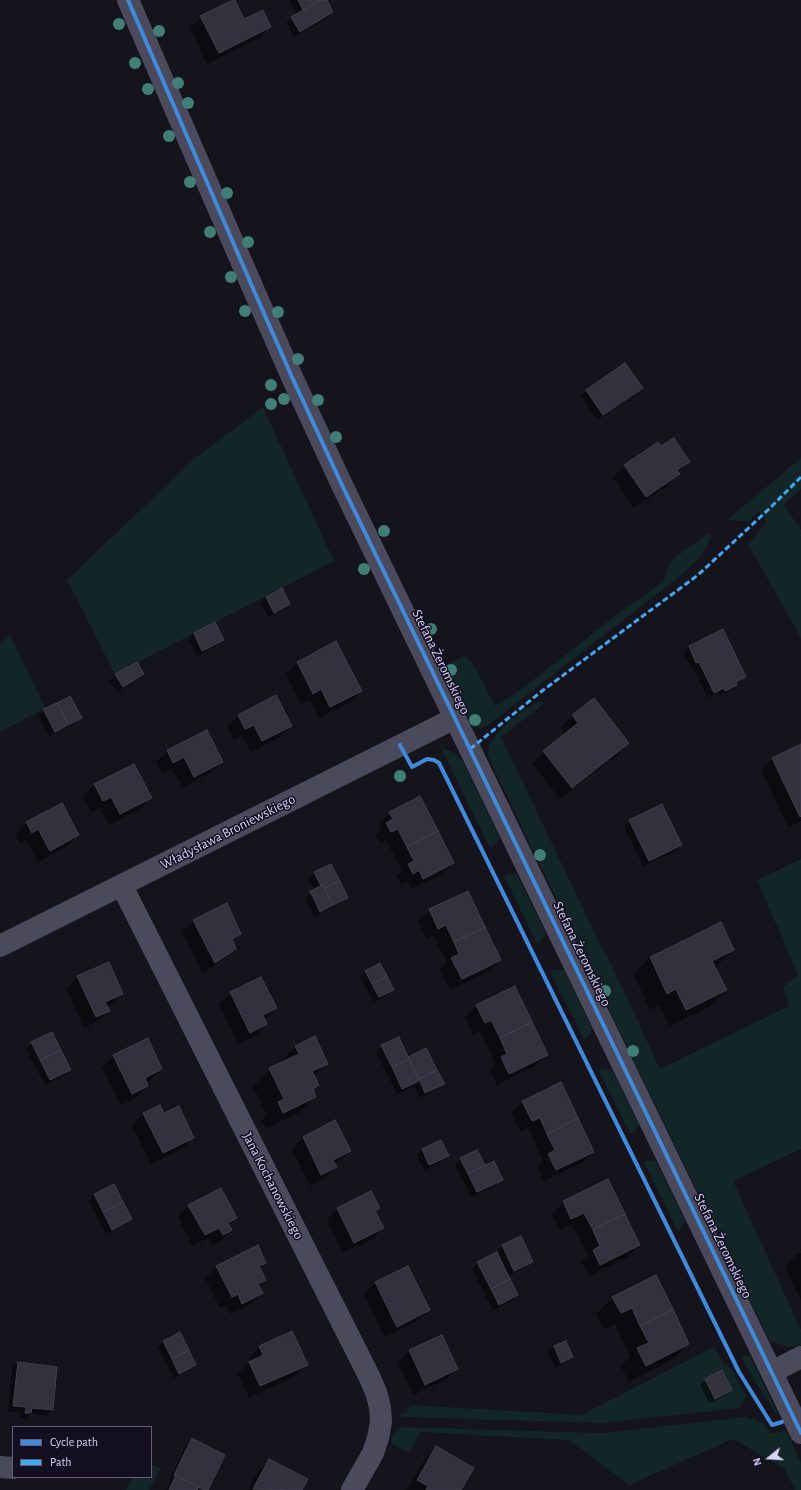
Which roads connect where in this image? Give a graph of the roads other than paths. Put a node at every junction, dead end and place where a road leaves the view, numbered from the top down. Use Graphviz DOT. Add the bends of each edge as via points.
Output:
graph roads {
  1 [pos="128,0"];
  2 [pos="455,718"];
  3 [pos="122,886"];
  4 [pos="0,946"];
  5 [pos="801,1357"];
  6 [pos="772,1372"];
  7 [pos="801,1433"];
  8 [pos="0,1467"];
  9 [pos="12,1468"];
  10 [pos="352,1490"];
  1 -- 2 [label="street, Stefana Żeromskiego" via="255,293 342,485"];
  2 -- 3 [label="street, Władysława Broniewskiego"];
  2 -- 6 [label="street, Stefana Żeromskiego"];
  3 -- 4 [label="street, Władysława Broniewskiego"];
  3 -- 10 [label="street, Jana Kochanowskiego" via="376,1392 381,1422 378,1438 373,1453"];
  5 -- 6 [label="street"];
  6 -- 7 [label="street, Stefana Żeromskiego"];
  8 -- 9 [label="street"];
}
